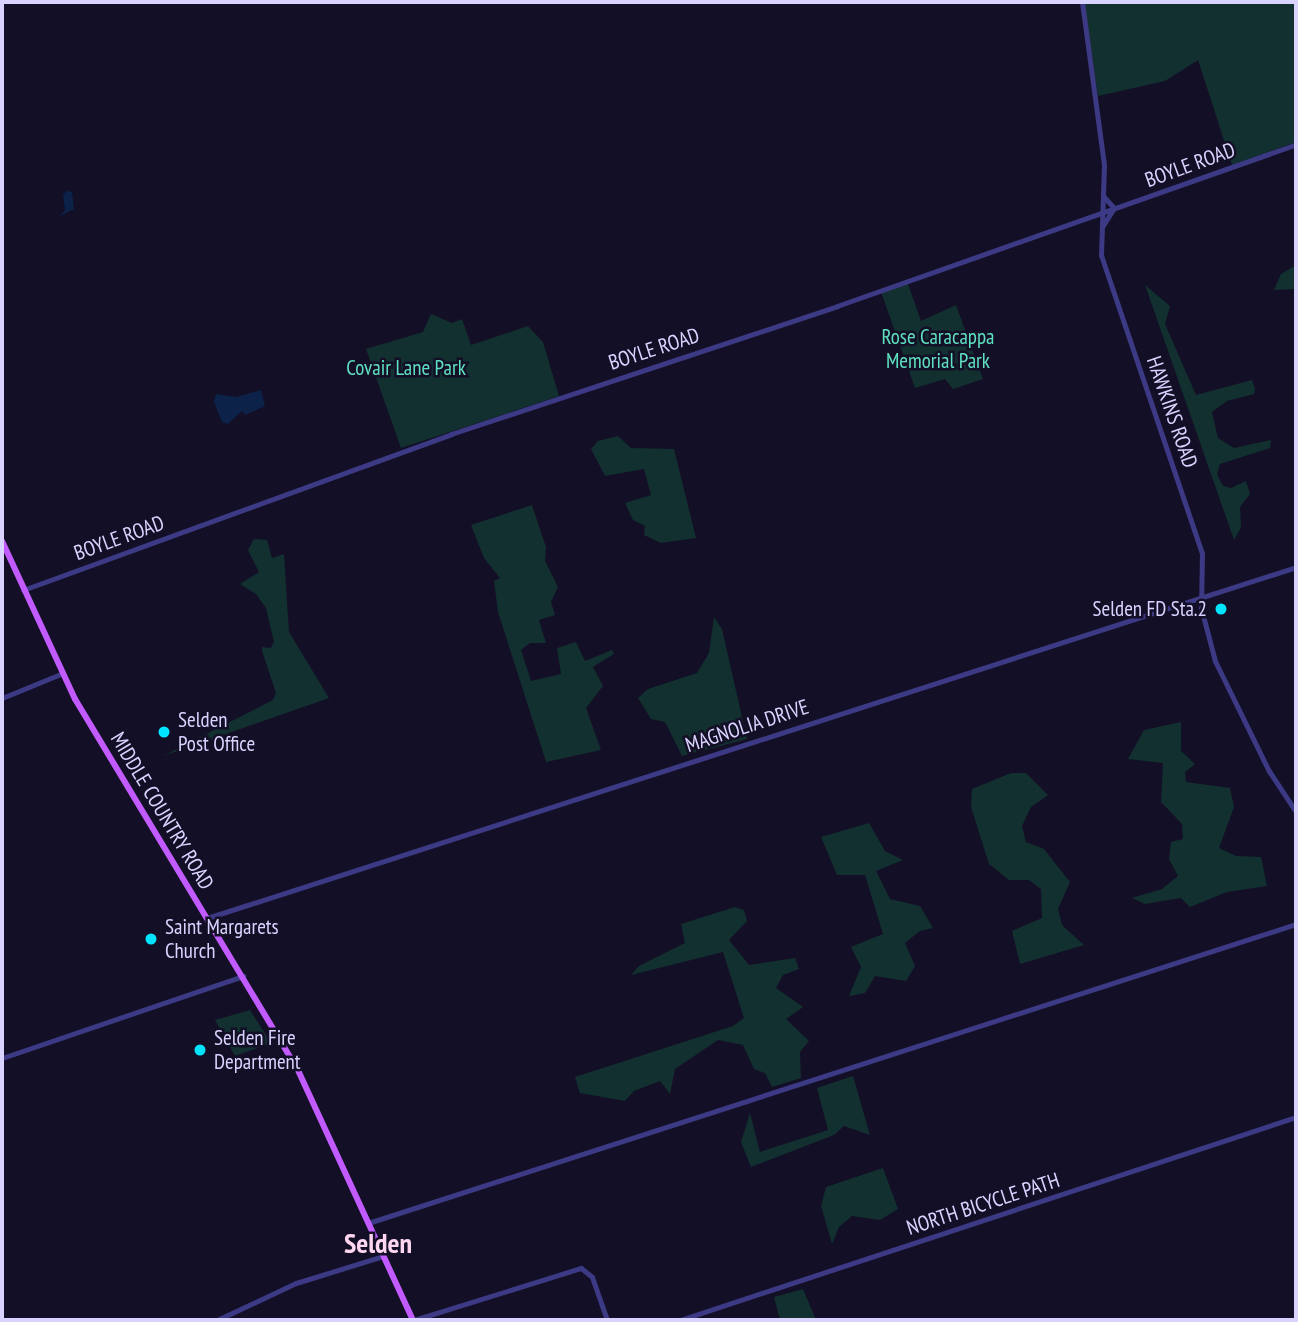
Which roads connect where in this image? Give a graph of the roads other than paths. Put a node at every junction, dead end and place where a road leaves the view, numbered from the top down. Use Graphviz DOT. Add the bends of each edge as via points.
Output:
graph roads {
  1 [pos="1082,2"];
  2 [pos="1296,144"];
  3 [pos="1103,194"];
  4 [pos="1114,208"];
  5 [pos="1102,212"];
  6 [pos="1084,219"];
  7 [pos="1100,233"];
  8 [pos="2,541"];
  9 [pos="1296,567"];
  10 [pos="1203,580"];
  11 [pos="23,590"];
  12 [pos="1218,591"];
  13 [pos="1204,595"];
  14 [pos="63,673"];
  15 [pos="2,698"];
  16 [pos="1296,813"];
  17 [pos="208,918"];
  18 [pos="1296,924"];
  19 [pos="243,976"];
  20 [pos="2,1058"];
  21 [pos="1296,1118"];
  22 [pos="368,1223"];
  23 [pos="383,1256"];
  24 [pos="217,1320"];
  25 [pos="413,1320"];
  26 [pos="607,1320"];
  27 [pos="680,1320"];
  1 -- 3 [label="street, HAWKINS ROAD" via="1104,165"];
  2 -- 4 [label="street, BOYLE ROAD"];
  3 -- 4 [label="street"];
  3 -- 5 [label="street, HAWKINS ROAD"];
  4 -- 5 [label="street, BOYLE ROAD"];
  4 -- 7 [label="street"];
  5 -- 6 [label="street, BOYLE ROAD"];
  5 -- 7 [label="street, HAWKINS ROAD"];
  6 -- 7 [label="street" via="1096,224"];
  6 -- 11 [label="street, BOYLE ROAD" via="451,434"];
  7 -- 10 [label="street, HAWKINS ROAD" via="1104,265 1198,538"];
  8 -- 11 [label="main road, MIDDLE COUNTRY ROAD"];
  9 -- 12 [label="street, MAGNOLIA DRIVE"];
  10 -- 12 [label="street"];
  10 -- 13 [label="street, HAWKINS ROAD"];
  11 -- 14 [label="main road, MIDDLE COUNTRY ROAD"];
  12 -- 13 [label="street, MAGNOLIA DRIVE"];
  13 -- 16 [label="street, HAWKINS ROAD" via="1201,608 1215,661 1269,771"];
  13 -- 17 [label="street, MAGNOLIA DRIVE"];
  14 -- 15 [label="street"];
  14 -- 17 [label="main road, MIDDLE COUNTRY ROAD"];
  17 -- 19 [label="main road, MIDDLE COUNTRY ROAD"];
  18 -- 22 [label="street"];
  19 -- 20 [label="street"];
  19 -- 22 [label="main road, MIDDLE COUNTRY ROAD" via="320,1112"];
  21 -- 27 [label="street, NORTH BICYCLE PATH"];
  22 -- 23 [label="main road, MIDDLE COUNTRY ROAD"];
  23 -- 24 [label="street" via="296,1283"];
  23 -- 25 [label="main road, MIDDLE COUNTRY ROAD"];
  25 -- 26 [label="street" via="581,1268 592,1277"];
}
